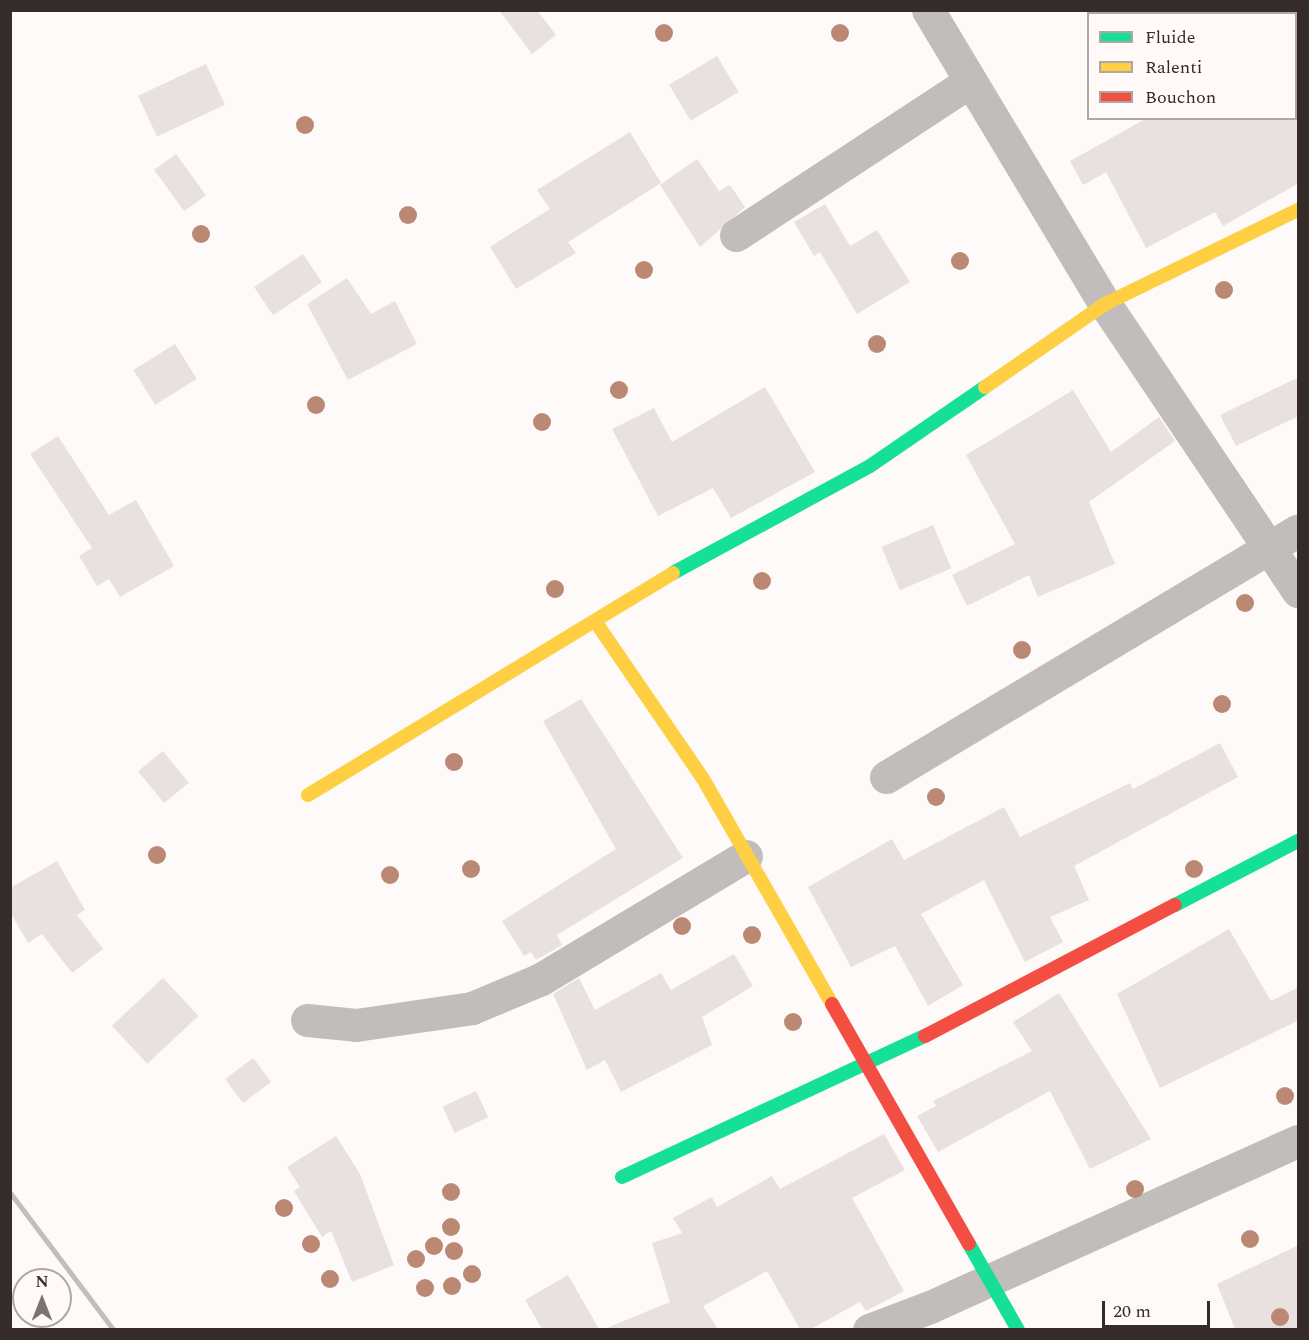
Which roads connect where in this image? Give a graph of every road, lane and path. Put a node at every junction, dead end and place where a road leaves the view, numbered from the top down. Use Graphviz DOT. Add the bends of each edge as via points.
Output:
graph roads {
  1 [pos="928,10"];
  2 [pos="968,83"];
  3 [pos="1299,210"];
  4 [pos="736,235"];
  5 [pos="1105,304"];
  6 [pos="1299,530"];
  7 [pos="1266,549"];
  8 [pos="1299,591"];
  9 [pos="595,621"];
  10 [pos="886,777"];
  11 [pos="308,795"];
  12 [pos="1299,841"];
  13 [pos="746,856"];
  14 [pos="307,1020"];
  15 [pos="867,1066"];
  16 [pos="1299,1141"];
  17 [pos="622,1177"];
  18 [pos="989,1280"];
  19 [pos="869,1329"];
  20 [pos="1018,1329"];
  1 -- 2 [label="street"];
  2 -- 4 [label="street"];
  2 -- 5 [label="street"];
  3 -- 5 [label="street"];
  5 -- 7 [label="street"];
  5 -- 9 [label="street" via="870,466 711,550"];
  6 -- 7 [label="street"];
  7 -- 8 [label="street"];
  7 -- 10 [label="street"];
  9 -- 11 [label="street"];
  9 -- 13 [label="street" via="702,777"];
  12 -- 15 [label="street"];
  13 -- 14 [label="street" via="541,979 472,1008 356,1024"];
  13 -- 15 [label="street"];
  15 -- 17 [label="street"];
  15 -- 18 [label="street"];
  16 -- 18 [label="street"];
  18 -- 19 [label="street"];
  18 -- 20 [label="street"];
}
